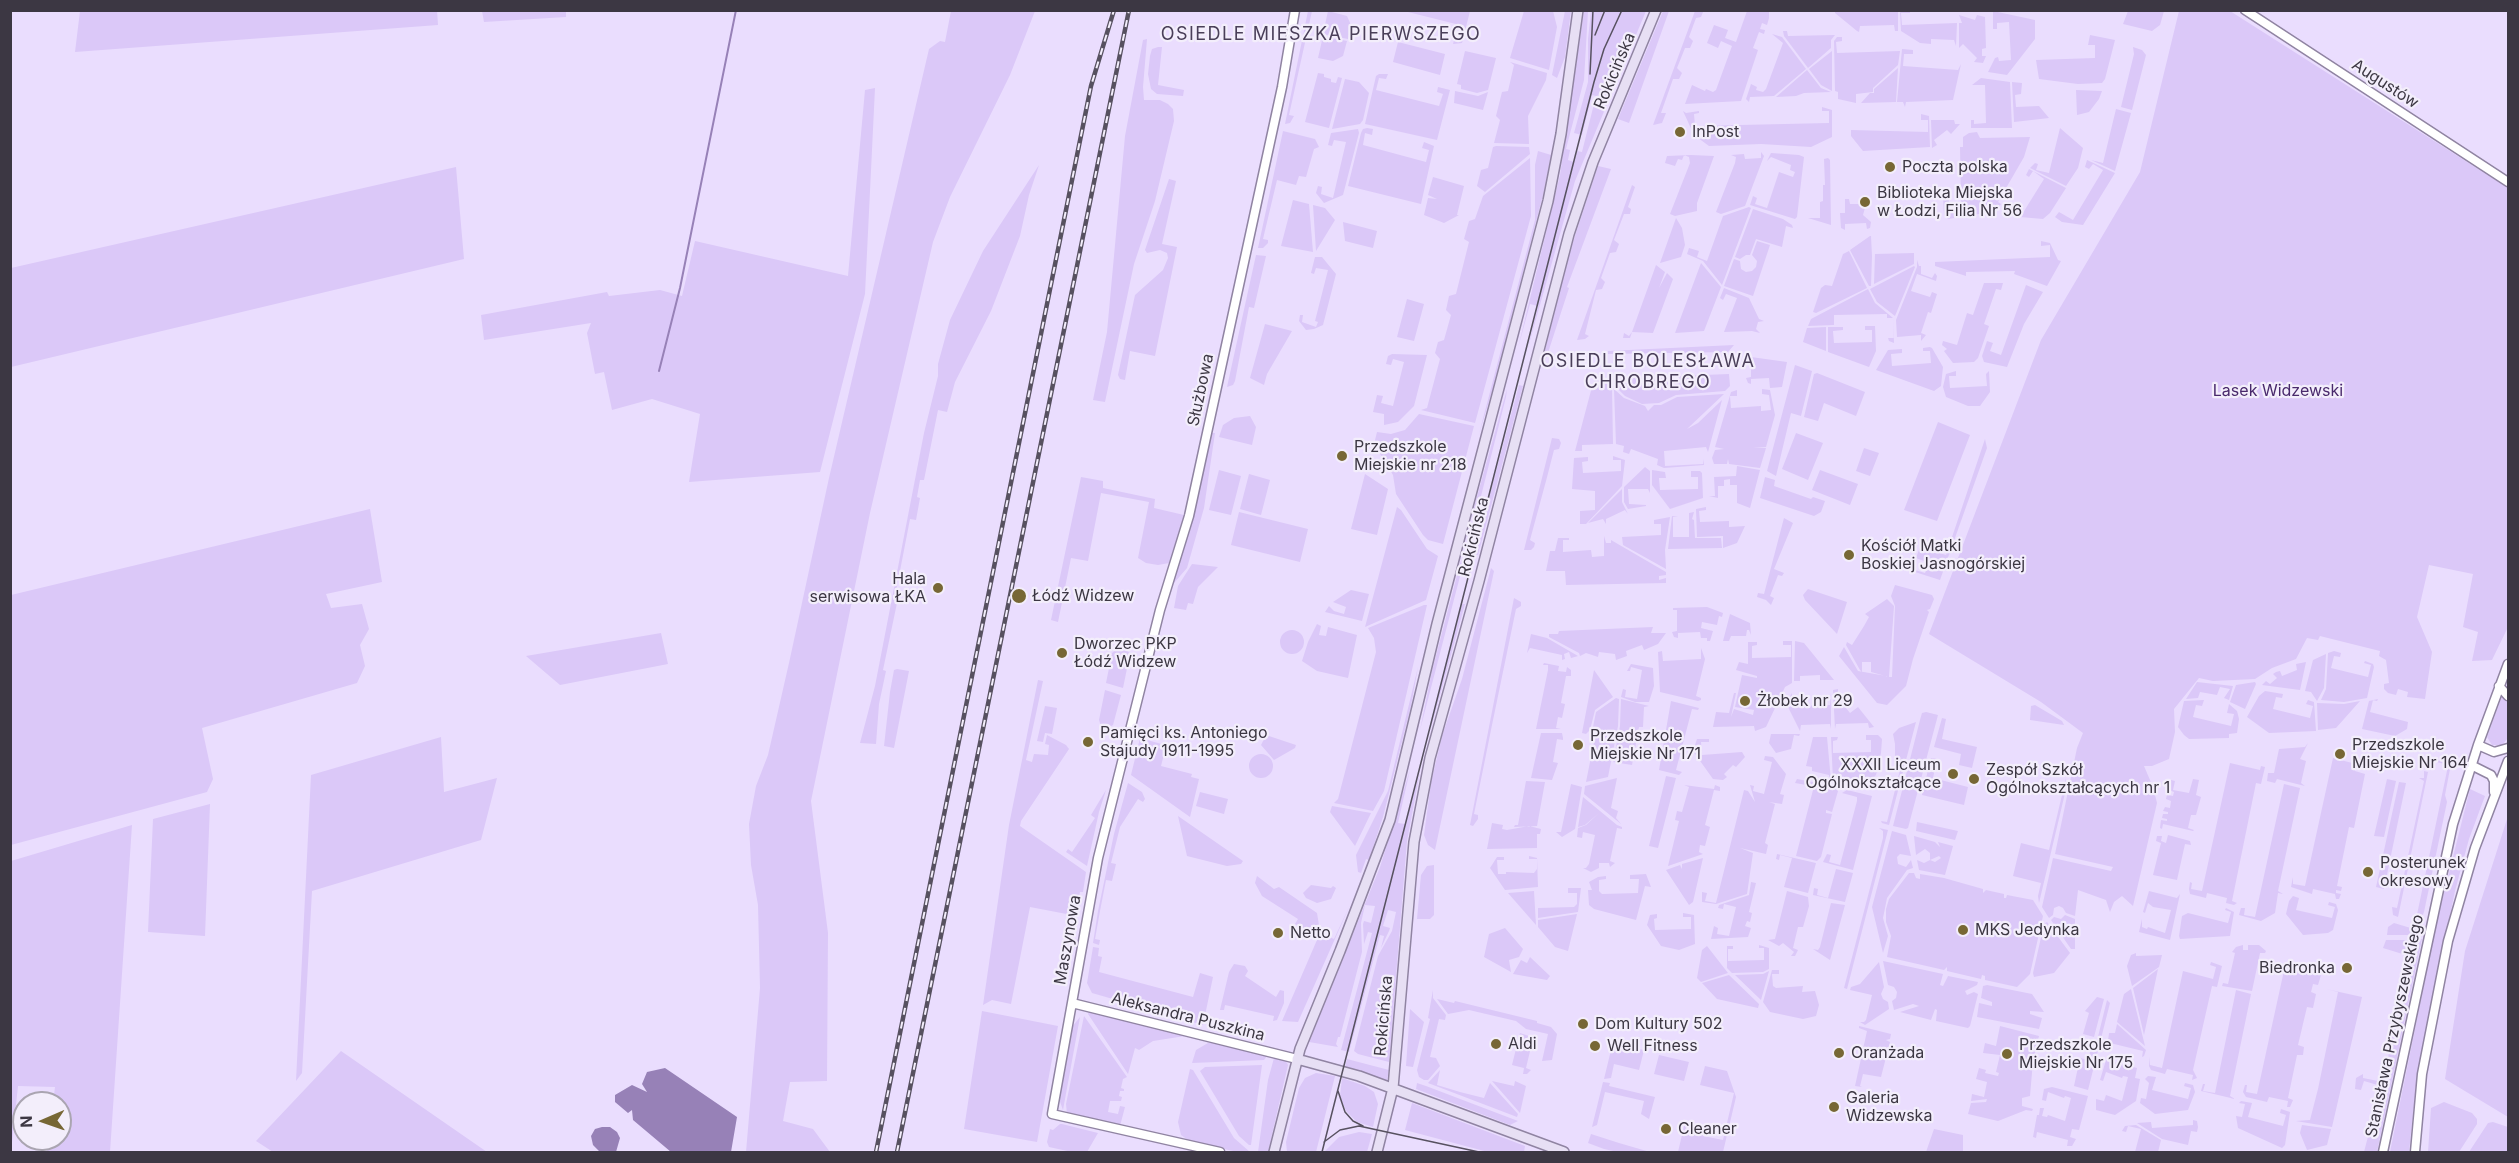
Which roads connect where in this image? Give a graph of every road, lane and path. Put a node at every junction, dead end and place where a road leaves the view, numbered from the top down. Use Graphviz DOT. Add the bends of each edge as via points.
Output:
graph roads {
  1 [pos="1295,10"];
  2 [pos="1578,10"];
  3 [pos="1656,10"];
  4 [pos="2245,10"];
  5 [pos="2508,182"];
  6 [pos="2508,664"];
  7 [pos="2499,686"];
  8 [pos="2508,696"];
  9 [pos="2478,745"];
  10 [pos="2508,748"];
  11 [pos="2508,761"];
  12 [pos="2471,765"];
  13 [pos="1119,772"];
  14 [pos="2494,795"];
  15 [pos="1072,1004"];
  16 [pos="1297,1059"];
  17 [pos="1393,1088"];
  18 [pos="1220,1152"];
  19 [pos="1274,1152"];
  20 [pos="1377,1152"];
  21 [pos="1564,1152"];
  22 [pos="2383,1152"];
  23 [pos="2415,1152"];
  1 -- 13 [label="street, Służbowa" via="1282,87 1189,516 1164,594"];
  2 -- 16 [label="main road, Rokicińska" via="1548,201 1390,820"];
  3 -- 17 [label="main road, Rokicińska" via="1580,197 1434,741 1417,819"];
  4 -- 5 [label="street, Augustów"];
  6 -- 7 [label="street, Stanisława Przybyszewskiego"];
  7 -- 8 [label="street"];
  7 -- 9 [label="street, Stanisława Przybyszewskiego"];
  9 -- 10 [label="street" via="2494,752"];
  9 -- 12 [label="street, Stanisława Przybyszewskiego"];
  11 -- 14 [label="street, Stanisława Przybyszewskiego"];
  12 -- 14 [label="street" via="2491,775"];
  12 -- 22 [label="street, Stanisława Przybyszewskiego" via="2446,855"];
  13 -- 15 [label="street, Maszynowa" via="1098,858"];
  14 -- 23 [label="street, Stanisława Przybyszewskiego" via="2448,942 2422,1074"];
  15 -- 16 [label="street, Aleksandra Puszkina"];
  15 -- 18 [label="street, Maszynowa" via="1052,1114"];
  16 -- 17 [label="main road"];
  16 -- 19 [label="main road, Rokicińska"];
  17 -- 20 [label="main road, Rokicińska"];
  17 -- 21 [label="main road"];
}
